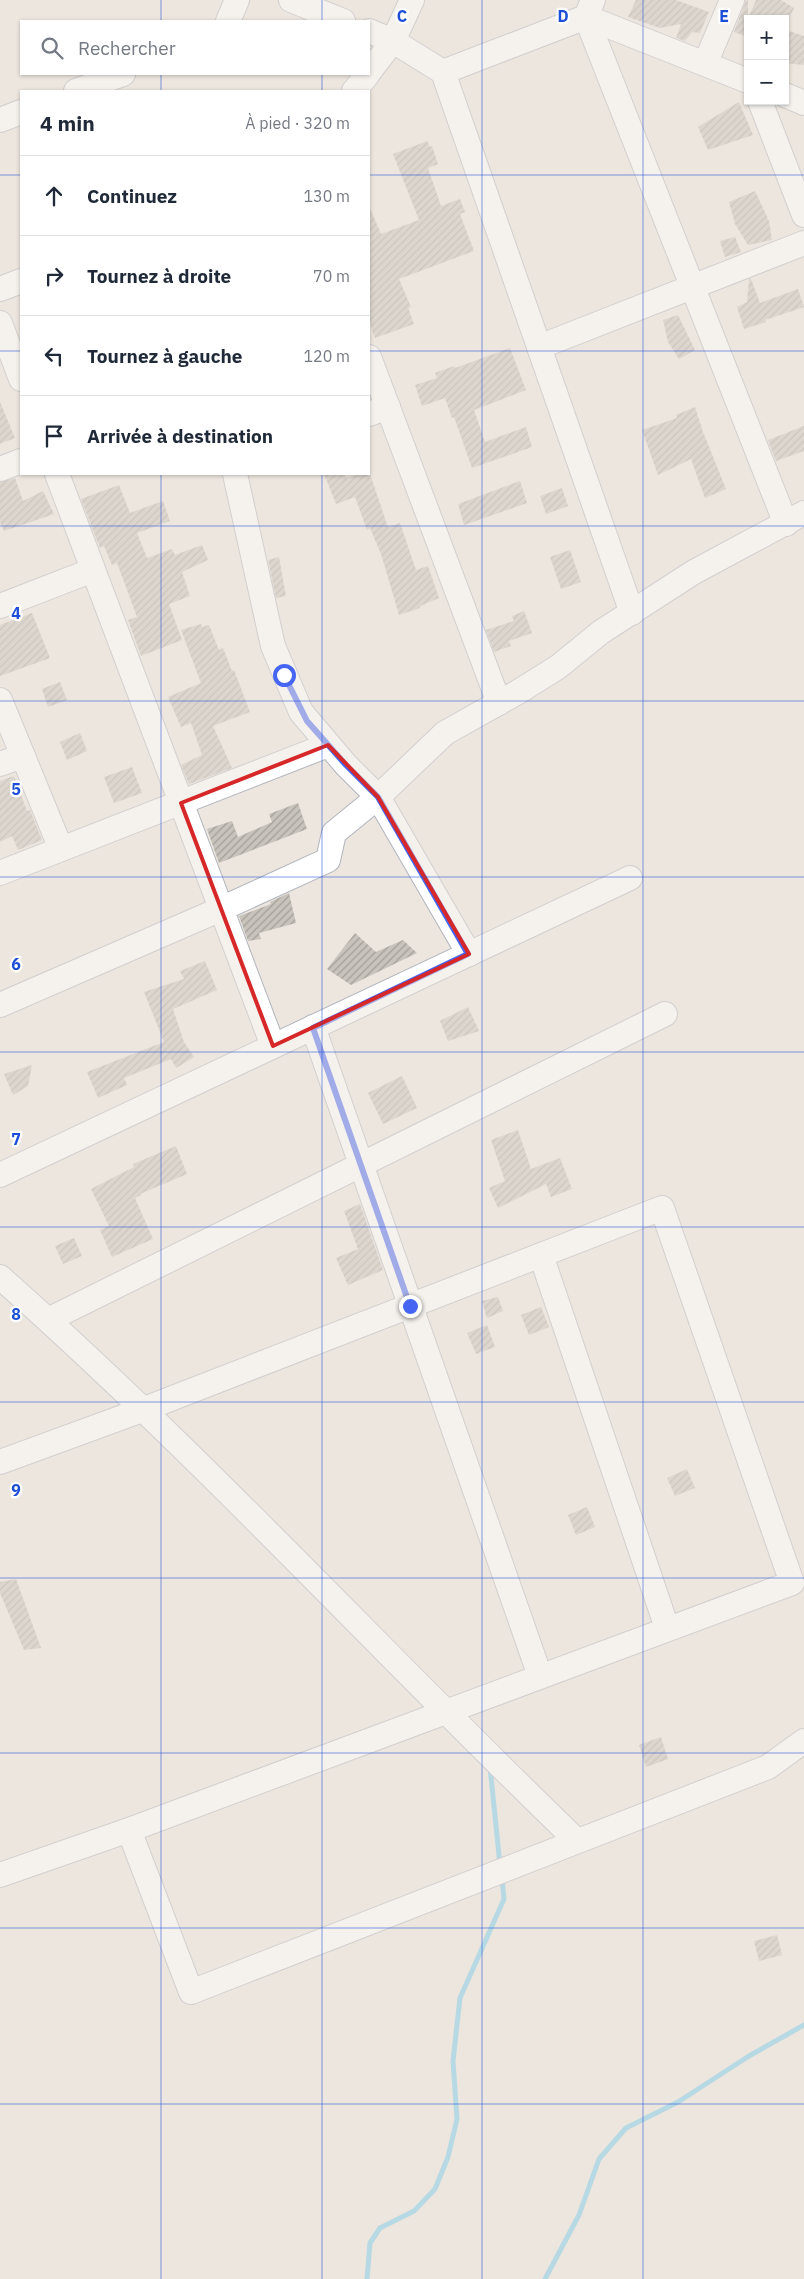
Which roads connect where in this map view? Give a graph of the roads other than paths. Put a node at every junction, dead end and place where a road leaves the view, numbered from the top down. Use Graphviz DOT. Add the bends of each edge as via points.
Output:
graph roads {
  1 [pos="237,0"];
  2 [pos="291,0"];
  3 [pos="412,0"];
  4 [pos="732,0"];
  5 [pos="589,9"];
  6 [pos="228,20"];
  7 [pos="341,20"];
  8 [pos="370,32"];
  9 [pos="393,41"];
  10 [pos="705,64"];
  11 [pos="370,70"];
  12 [pos="443,72"];
  13 [pos="119,75"];
  14 [pos="366,75"];
  15 [pos="744,79"];
  16 [pos="79,90"];
  17 [pos="355,90"];
  18 [pos="789,97"];
  19 [pos="804,103"];
  20 [pos="762,105"];
  21 [pos="20,112"];
  22 [pos="0,120"];
  23 [pos="804,216"];
  24 [pos="804,243"];
  25 [pos="20,281"];
  26 [pos="691,288"];
  27 [pos="0,289"];
  28 [pos="0,322"];
  29 [pos="539,347"];
  30 [pos="370,363"];
  31 [pos="20,376"];
  32 [pos="378,411"];
  33 [pos="20,461"];
  34 [pos="0,469"];
  35 [pos="57,475"];
  36 [pos="235,475"];
  37 [pos="795,518"];
  38 [pos="93,570"];
  39 [pos="0,606"];
  40 [pos="632,613"];
  41 [pos="0,700"];
  42 [pos="499,703"];
  43 [pos="328,745"];
  44 [pos="23,756"];
  45 [pos="0,764"];
  46 [pos="378,797"];
  47 [pos="181,803"];
  48 [pos="61,849"];
  49 [pos="0,873"];
  50 [pos="630,878"];
  51 [pos="221,909"];
  52 [pos="468,954"];
  53 [pos="0,1005"];
  54 [pos="665,1014"];
  55 [pos="313,1028"];
  56 [pos="273,1046"];
  57 [pos="361,1165"];
  58 [pos="0,1175"];
  59 [pos="541,1255"];
  60 [pos="0,1277"];
  61 [pos="410,1306"];
  62 [pos="48,1320"];
  63 [pos="142,1410"];
  64 [pos="0,1462"];
  65 [pos="667,1628"];
  66 [pos="540,1676"];
  67 [pos="446,1711"];
  68 [pos="804,1741"];
  69 [pos="129,1830"];
  70 [pos="577,1841"];
  71 [pos="0,1875"];
  1 -- 6 [label="street"];
  2 -- 7 [label="street"];
  3 -- 9 [label="street"];
  4 -- 10 [label="street"];
  5 -- 10 [label="street"];
  5 -- 12 [label="street"];
  5 -- 26 [label="street"];
  8 -- 9 [label="street"];
  9 -- 11 [label="street"];
  9 -- 12 [label="street"];
  10 -- 15 [label="street"];
  12 -- 29 [label="street"];
  13 -- 16 [label="street"];
  14 -- 17 [label="street"];
  18 -- 19 [label="street"];
  20 -- 23 [label="street"];
  21 -- 22 [label="street"];
  24 -- 26 [label="street"];
  25 -- 27 [label="street"];
  26 -- 29 [label="street"];
  26 -- 37 [label="street"];
  28 -- 31 [label="street"];
  29 -- 40 [label="street"];
  30 -- 32 [label="street"];
  32 -- 42 [label="street"];
  33 -- 34 [label="street"];
  35 -- 38 [label="street"];
  36 -- 43 [label="street" via="273,646 301,712"];
  37 -- 40 [label="street" via="694,572"];
  38 -- 39 [label="street"];
  38 -- 47 [label="street"];
  40 -- 42 [label="street" via="601,632 558,667"];
  41 -- 44 [label="street"];
  42 -- 46 [label="street" via="445,733"];
  43 -- 46 [label="street"];
  43 -- 47 [label="street"];
  44 -- 45 [label="street"];
  44 -- 48 [label="street"];
  46 -- 51 [label="street" via="334,833 328,860"];
  46 -- 52 [label="street"];
  47 -- 48 [label="street"];
  47 -- 51 [label="street"];
  48 -- 49 [label="street"];
  50 -- 52 [label="street"];
  51 -- 53 [label="street"];
  51 -- 56 [label="street"];
  52 -- 55 [label="street"];
  54 -- 57 [label="street"];
  55 -- 56 [label="street"];
  55 -- 57 [label="street"];
  56 -- 58 [label="street"];
  57 -- 61 [label="street"];
  57 -- 62 [label="street"];
  59 -- 61 [label="street"];
  59 -- 65 [label="street"];
  59 -- 65 [label="street" via="662,1208 792,1582"];
  60 -- 62 [label="street"];
  61 -- 63 [label="street"];
  61 -- 66 [label="street"];
  62 -- 63 [label="street"];
  63 -- 64 [label="street"];
  63 -- 67 [label="street"];
  65 -- 66 [label="street"];
  66 -- 67 [label="street"];
  67 -- 69 [label="street"];
  67 -- 70 [label="street"];
  68 -- 70 [label="street" via="768,1767"];
  69 -- 70 [label="street" via="191,1992"];
  69 -- 71 [label="street"];
}
